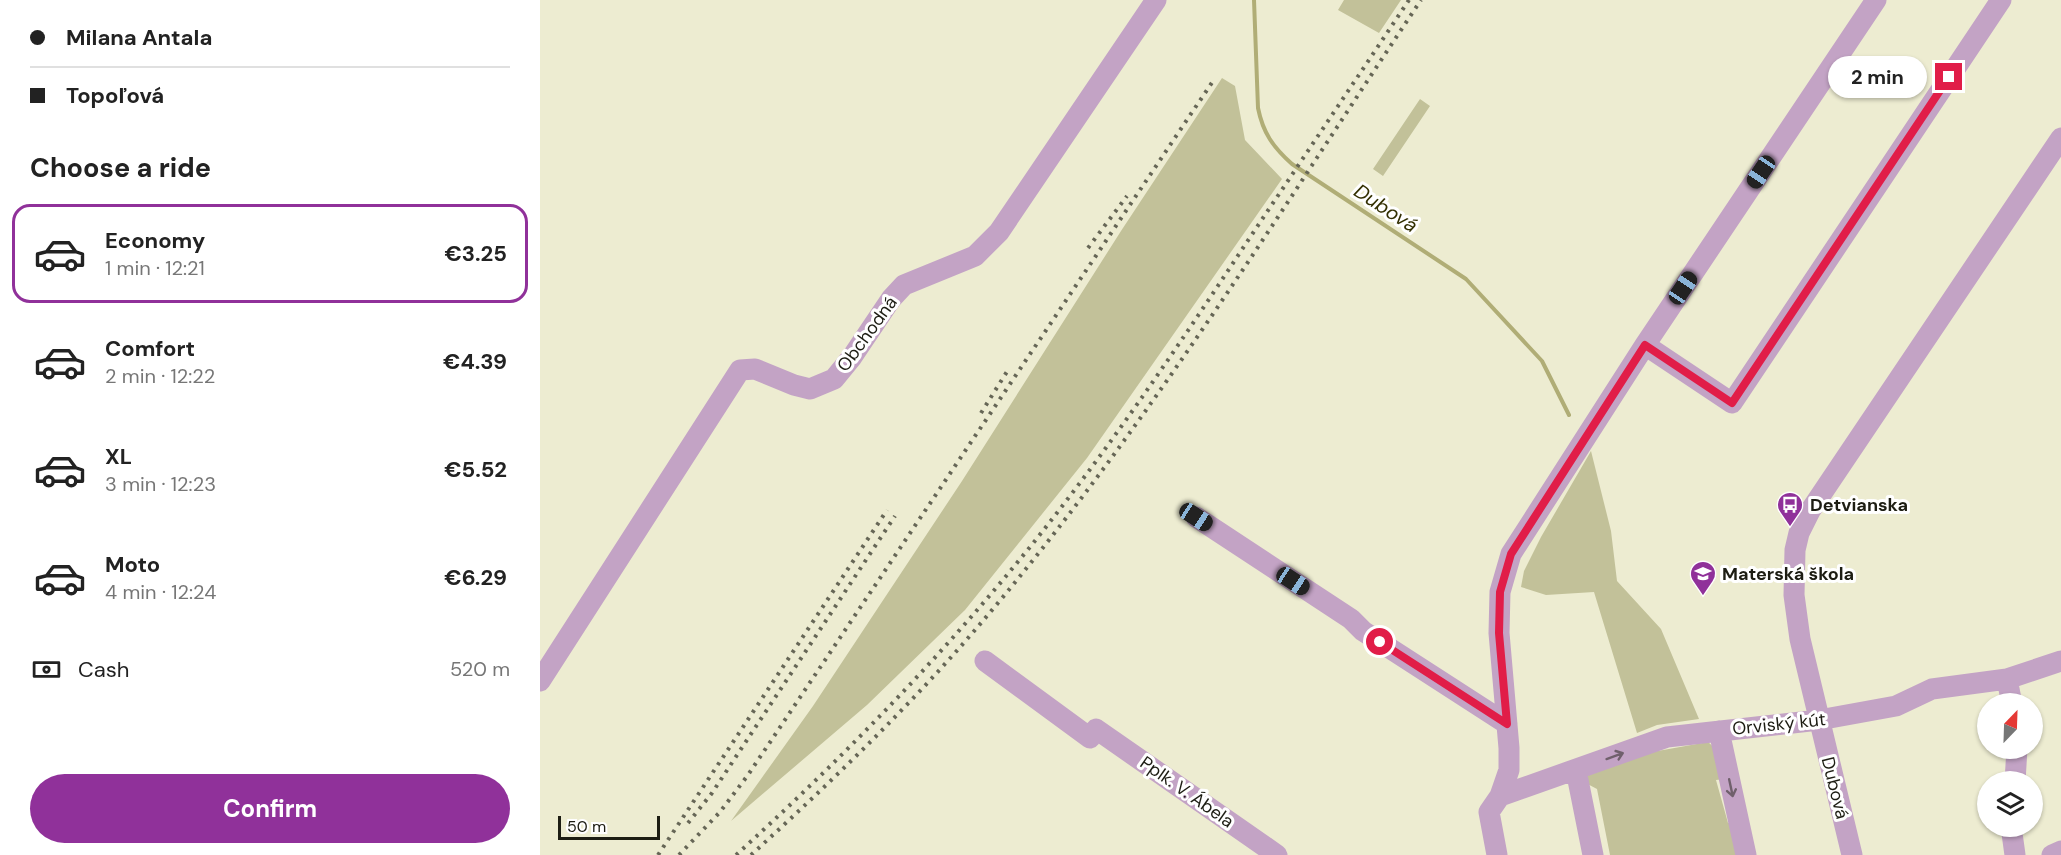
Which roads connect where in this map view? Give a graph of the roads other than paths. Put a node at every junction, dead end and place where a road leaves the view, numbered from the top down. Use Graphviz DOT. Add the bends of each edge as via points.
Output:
graph roads {
  1 [pos="1156,0"];
  2 [pos="1876,0"];
  3 [pos="2001,0"];
  4 [pos="2061,138"];
  5 [pos="1645,345"];
  6 [pos="1196,517"];
  7 [pos="985,661"];
  8 [pos="2061,661"];
  9 [pos="542,674"];
  10 [pos="2007,679"];
  11 [pos="2010,693"];
  12 [pos="1819,720"];
  13 [pos="1507,724"];
  14 [pos="1719,731"];
  15 [pos="1576,770"];
  16 [pos="1500,796"];
  17 [pos="2013,837"];
  18 [pos="2061,851"];
  19 [pos="1277,855"];
  20 [pos="1497,855"];
  21 [pos="1593,855"];
  22 [pos="1746,855"];
  23 [pos="1852,855"];
  24 [pos="2015,855"];
  25 [pos="2052,855"];
  1 -- 9 [label="street, Obchodná" via="999,232 975,256 904,285 834,379 810,389 755,369 740,370"];
  2 -- 5 [label="street"];
  3 -- 5 [label="street" via="1732,403"];
  4 -- 12 [label="street" via="1799,533 1794,596"];
  5 -- 13 [label="street" via="1511,554 1500,592 1499,633"];
  6 -- 13 [label="street"];
  7 -- 19 [label="street, Pplk. V. Ábela" via="1090,738 1096,729"];
  8 -- 10 [label="street, Orviský kút"];
  10 -- 11 [label="street"];
  10 -- 12 [label="street, Orviský kút" via="1932,689 1896,706"];
  12 -- 14 [label="street, Orviský kút"];
  12 -- 23 [label="street, Dubová"];
  13 -- 16 [label="street" via="1509,770"];
  15 -- 14 [label="street, Orviský kút, one-way" via="1667,737"];
  14 -- 22 [label="street, one-way"];
  15 -- 16 [label="street, Orviský kút"];
  15 -- 21 [label="street"];
  16 -- 20 [label="street" via="1489,813"];
  17 -- 24 [label="street"];
  18 -- 25 [label="street"];
}
